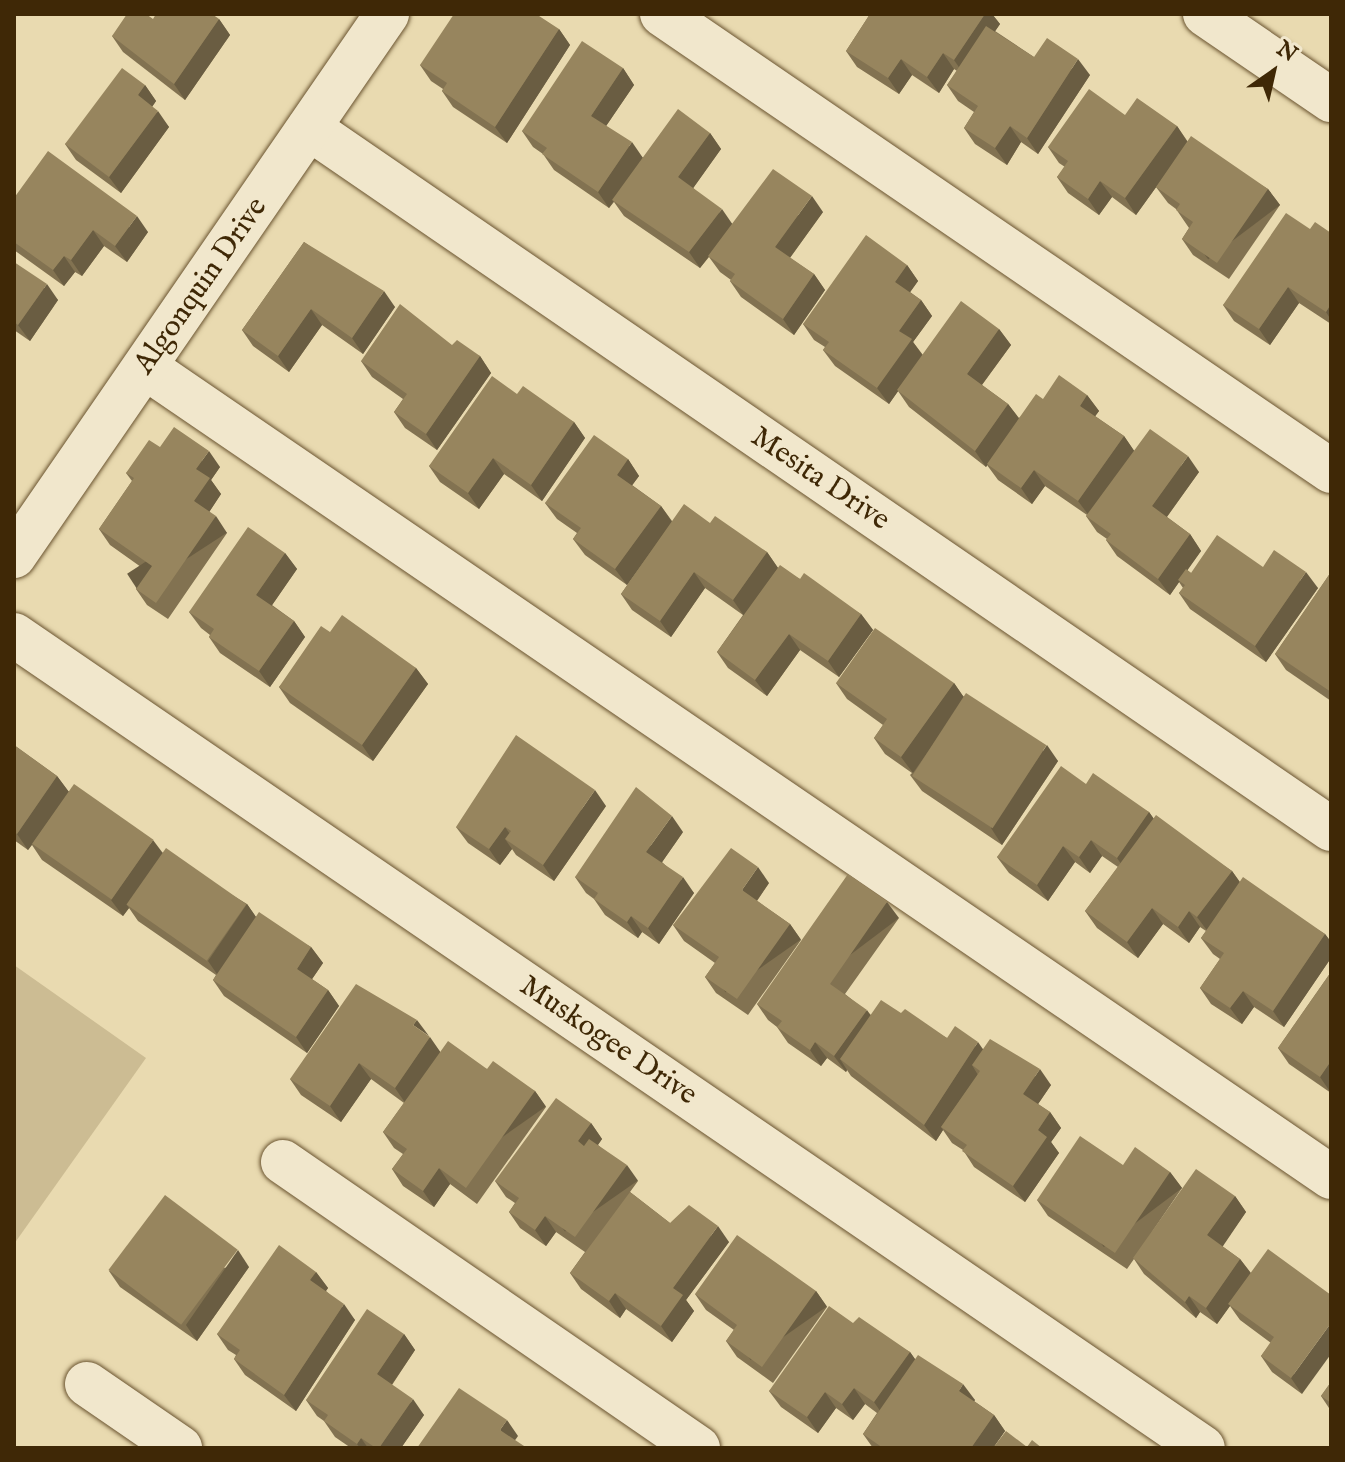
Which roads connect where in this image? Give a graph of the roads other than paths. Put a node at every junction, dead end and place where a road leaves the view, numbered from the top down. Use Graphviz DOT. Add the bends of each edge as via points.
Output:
graph roads {
  1 [pos="387,14"];
  2 [pos="662,14"];
  3 [pos="1205,14"];
  4 [pos="1331,100"];
  5 [pos="309,128"];
  6 [pos="145,367"];
  7 [pos="1331,471"];
  8 [pos="14,556"];
  9 [pos="14,635"];
  10 [pos="1331,829"];
  11 [pos="283,1162"];
  12 [pos="1331,1177"];
  13 [pos="87,1384"];
  14 [pos="180,1448"];
  15 [pos="698,1448"];
  16 [pos="1203,1448"];
  1 -- 5 [label="street, Algonquin Drive"];
  2 -- 7 [label="street"];
  3 -- 4 [label="street"];
  5 -- 6 [label="street, Algonquin Drive"];
  5 -- 10 [label="street, Mesita Drive"];
  6 -- 8 [label="street, Algonquin Drive"];
  6 -- 12 [label="street"];
  9 -- 16 [label="street, Muskogee Drive"];
  11 -- 15 [label="street"];
  13 -- 14 [label="street"];
}
